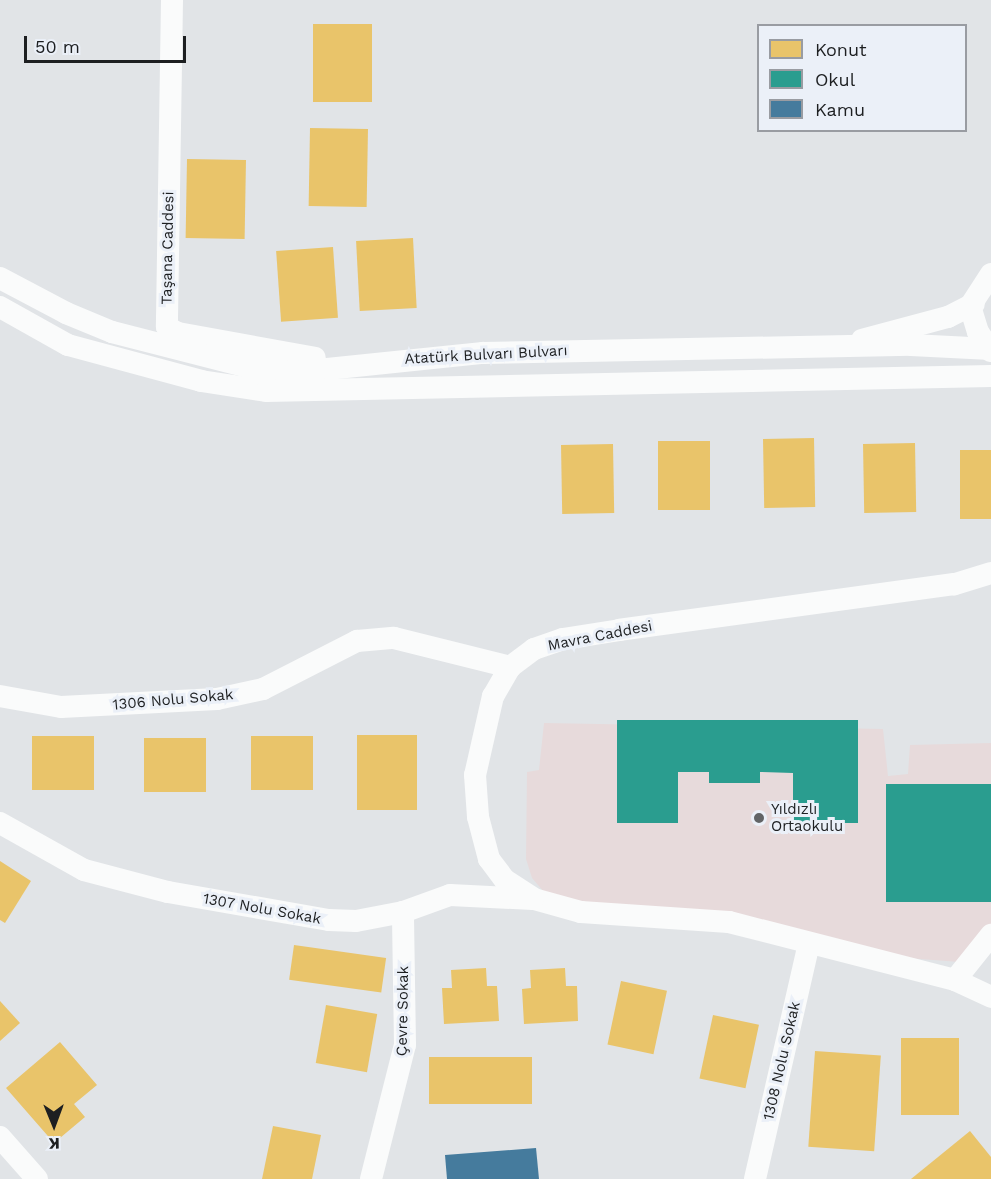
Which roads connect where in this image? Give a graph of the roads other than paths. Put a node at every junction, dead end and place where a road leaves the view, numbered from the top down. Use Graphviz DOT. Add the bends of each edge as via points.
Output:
graph roads {
  1 [pos="172,0"];
  2 [pos="991,274"];
  3 [pos="0,278"];
  4 [pos="974,304"];
  5 [pos="0,307"];
  6 [pos="844,346"];
  7 [pos="990,350"];
  8 [pos="327,369"];
  9 [pos="991,376"];
  10 [pos="991,573"];
  11 [pos="510,667"];
  12 [pos="0,696"];
  13 [pos="0,823"];
  14 [pos="534,899"];
  15 [pos="403,912"];
  16 [pos="991,935"];
  17 [pos="809,943"];
  18 [pos="955,980"];
  19 [pos="991,997"];
  20 [pos="0,1137"];
  21 [pos="37,1179"];
  22 [pos="371,1179"];
  23 [pos="755,1179"];
  1 -- 8 [label="street, Taşana Caddesi" via="167,327 178,333 321,360"];
  2 -- 4 [label="street"];
  3 -- 8 [label="street, Atatürk Bulvarı Bulvarı" via="66,314 180,352 256,369"];
  4 -- 6 [label="street" via="948,317 889,330"];
  4 -- 7 [label="street" via="970,306 973,319"];
  5 -- 9 [label="street, Atatürk Bulvarı Bulvarı" via="68,345 201,381 266,391"];
  6 -- 7 [label="street, Atatürk Bulvarı Bulvarı"];
  6 -- 8 [label="street, Atatürk Bulvarı Bulvarı" via="483,353"];
  10 -- 11 [label="street, Mavra Caddesi" via="954,584 563,639 534,649"];
  11 -- 12 [label="street, 1306 Nolu Sokak" via="394,638 357,641 263,689 217,699 61,707"];
  11 -- 14 [label="street, Mavra Caddesi" via="493,696 475,775 478,817 489,858 505,880"];
  13 -- 15 [label="street, 1307 Nolu Sokak" via="84,870 168,892 328,920 356,921"];
  14 -- 15 [label="street, 1307 Nolu Sokak" via="450,895"];
  14 -- 17 [label="street, Mavra Caddesi" via="581,912 729,922"];
  15 -- 22 [label="street, Çevre Sokak" via="405,1045"];
  16 -- 18 [label="street"];
  17 -- 18 [label="street, Mavra Caddesi"];
  17 -- 23 [label="street, 1308 Nolu Sokak"];
  18 -- 19 [label="street, Mavra Caddesi"];
  20 -- 21 [label="street"];
}
